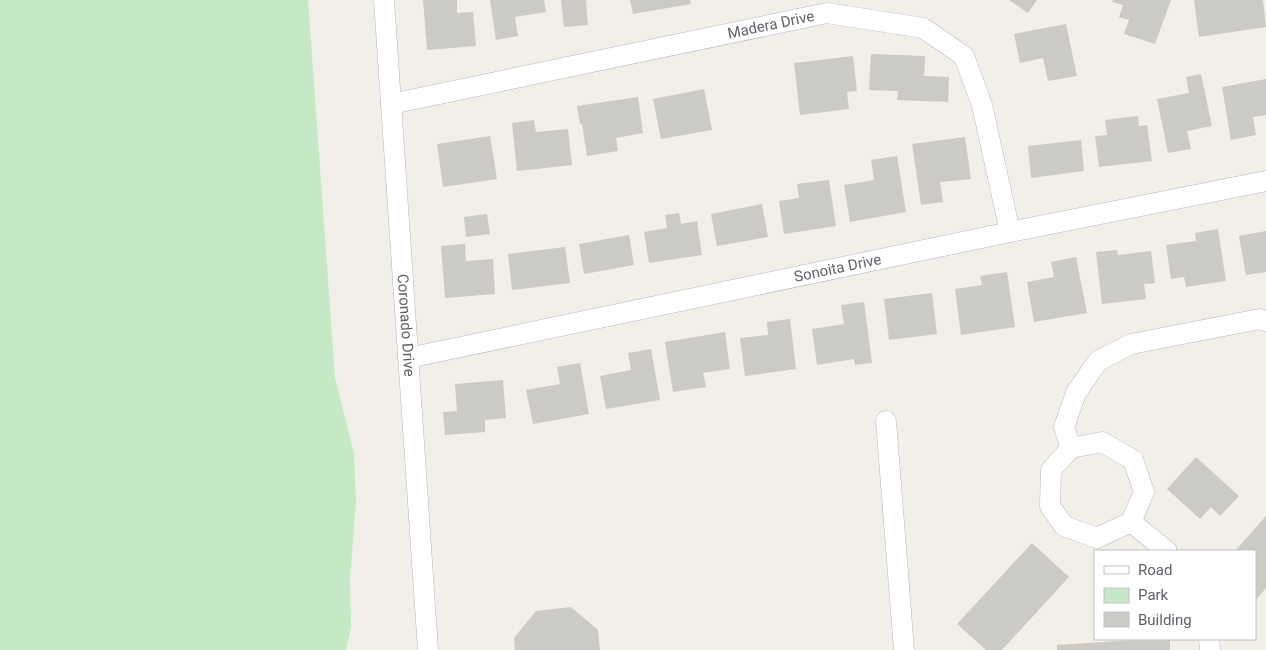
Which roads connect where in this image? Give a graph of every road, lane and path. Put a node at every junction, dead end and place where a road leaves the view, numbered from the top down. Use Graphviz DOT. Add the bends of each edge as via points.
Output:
graph roads {
  1 [pos="384,0"];
  2 [pos="391,104"];
  3 [pos="1266,180"];
  4 [pos="1010,232"];
  5 [pos="1266,321"];
  6 [pos="408,358"];
  7 [pos="886,421"];
  8 [pos="1070,448"];
  9 [pos="1131,522"];
  10 [pos="1166,550"];
  11 [pos="428,650"];
  12 [pos="904,650"];
  1 -- 2 [label="street, Coronado Drive"];
  2 -- 4 [label="street, Madera Drive" via="828,13 923,28 964,56 982,105"];
  2 -- 6 [label="street, Coronado Drive"];
  3 -- 4 [label="street, Sonoita Drive"];
  4 -- 6 [label="street, Sonoita Drive"];
  5 -- 8 [label="street" via="1260,319 1131,344 1098,361 1076,393 1064,427"];
  6 -- 11 [label="street, Coronado Drive"];
  7 -- 12 [label="street"];
  8 -- 9 [label="street" via="1102,442 1133,460 1144,492"];
  8 -- 9 [label="street" via="1051,470 1050,506 1064,526 1097,538"];
  9 -- 10 [label="street"];
}
